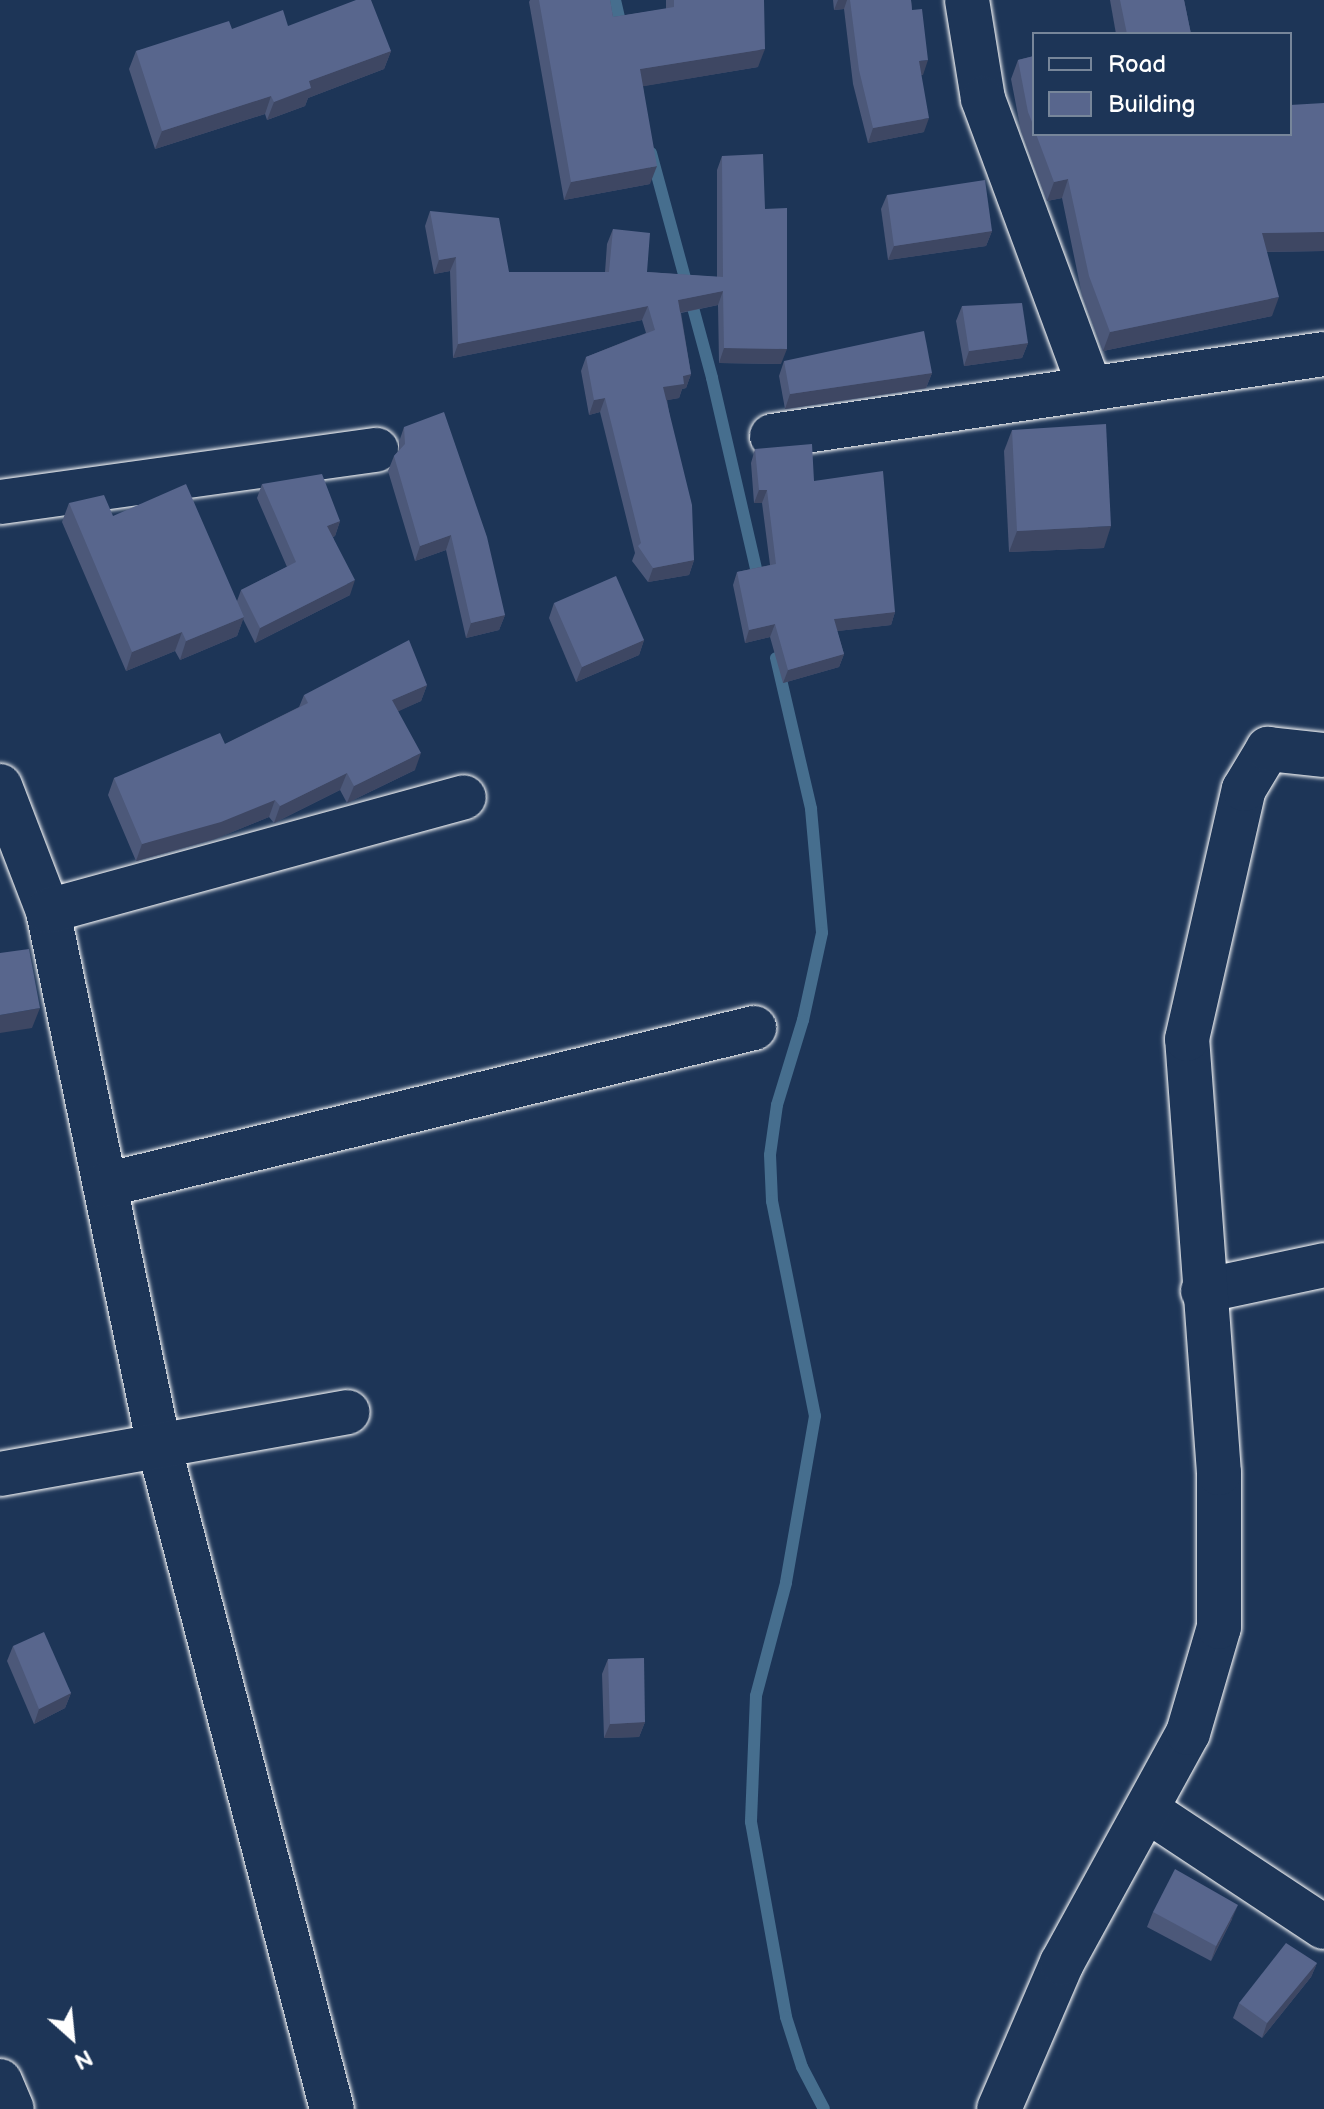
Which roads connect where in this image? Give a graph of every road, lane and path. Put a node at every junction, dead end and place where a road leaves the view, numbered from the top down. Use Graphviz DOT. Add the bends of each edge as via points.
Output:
graph roads {
  1 [pos="967,0"];
  2 [pos="1324,354"];
  3 [pos="1090,389"];
  4 [pos="772,436"];
  5 [pos="376,450"];
  6 [pos="0,502"];
  7 [pos="1324,755"];
  8 [pos="0,786"];
  9 [pos="464,797"];
  10 [pos="48,911"];
  11 [pos="754,1028"];
  12 [pos="105,1185"];
  13 [pos="1324,1265"];
  14 [pos="1203,1291"];
  15 [pos="348,1412"];
  16 [pos="159,1446"];
  17 [pos="0,1474"];
  18 [pos="1147,1810"];
  19 [pos="1324,1927"];
  20 [pos="0,2081"];
  21 [pos="12,2109"];
  22 [pos="332,2109"];
  23 [pos="999,2109"];
  1 -- 3 [label="street" via="983,99"];
  2 -- 3 [label="street"];
  3 -- 4 [label="street"];
  5 -- 6 [label="street"];
  7 -- 14 [label="street" via="1268,749 1244,789 1187,1039"];
  8 -- 10 [label="street"];
  9 -- 10 [label="street"];
  10 -- 12 [label="street"];
  11 -- 12 [label="street"];
  12 -- 16 [label="street"];
  13 -- 14 [label="street"];
  14 -- 18 [label="street" via="1219,1473 1219,1627 1188,1733"];
  15 -- 16 [label="street"];
  16 -- 17 [label="street"];
  16 -- 22 [label="street"];
  18 -- 19 [label="street"];
  18 -- 23 [label="street" via="1062,1963"];
  20 -- 21 [label="street"];
}
